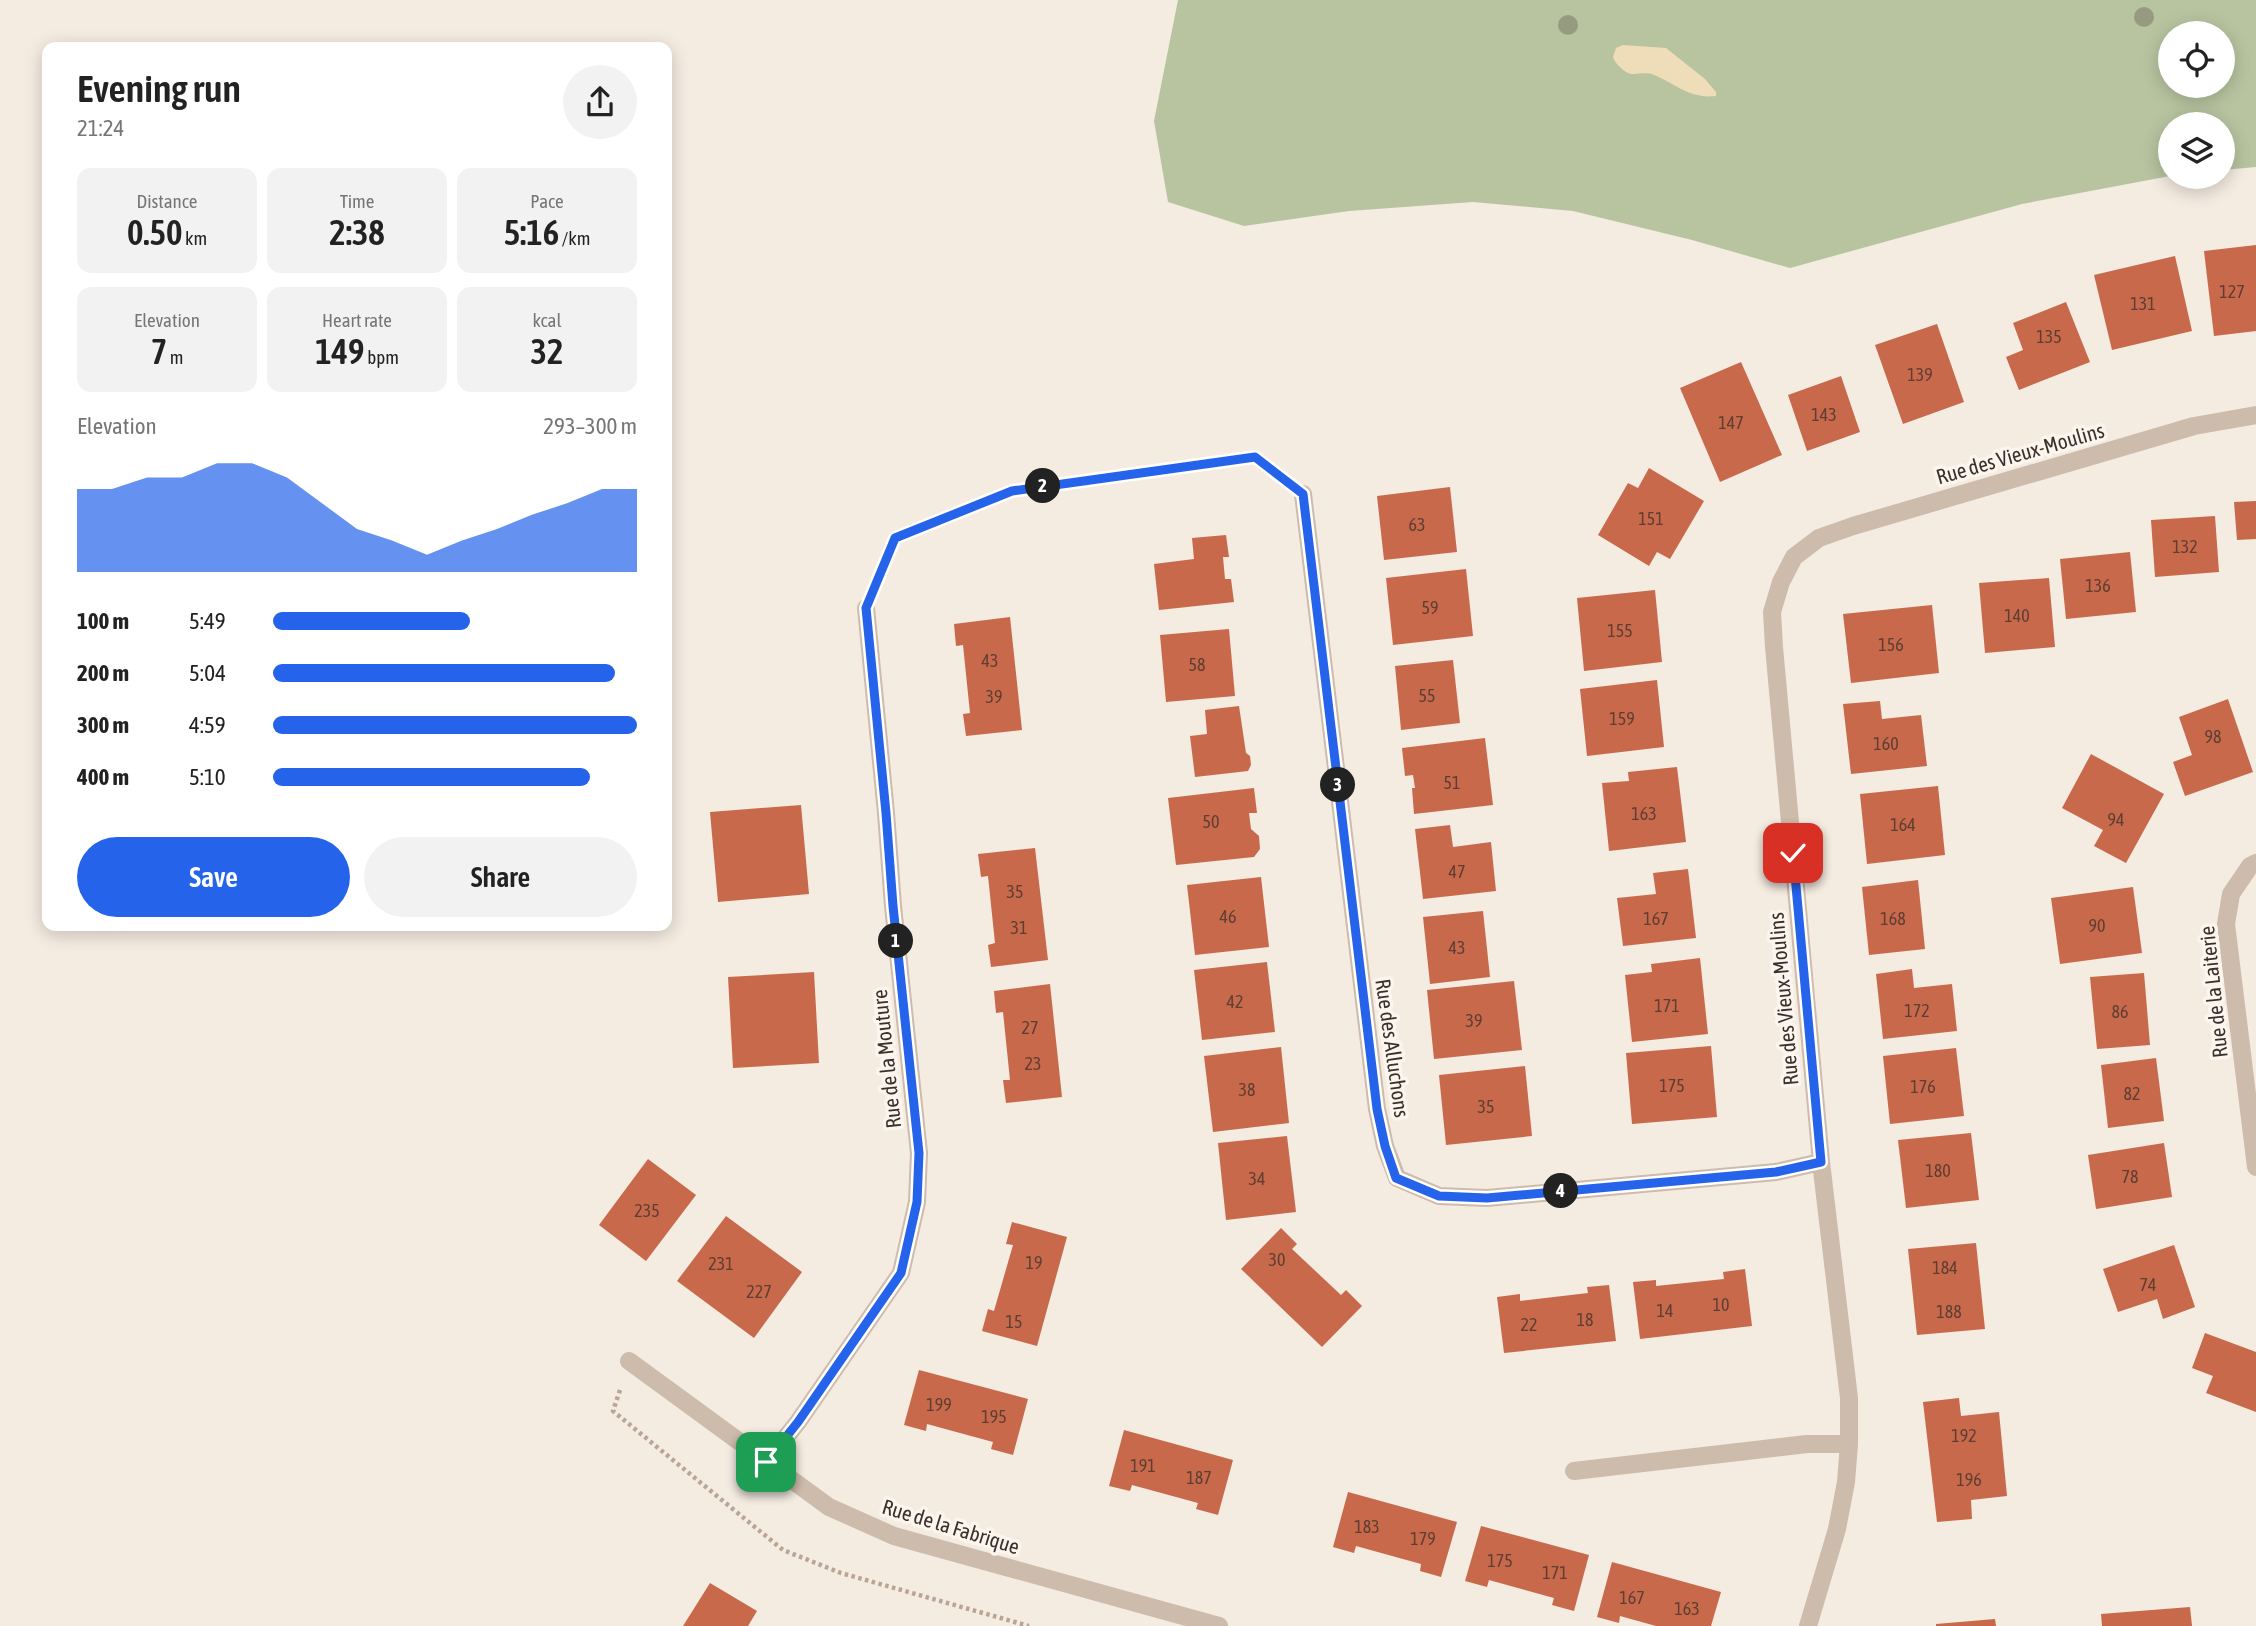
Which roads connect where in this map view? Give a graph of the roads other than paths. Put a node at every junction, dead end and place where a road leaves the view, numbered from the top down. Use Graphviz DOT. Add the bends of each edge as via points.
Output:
graph roads {
  1 [pos="2256,415"];
  2 [pos="1303,494"];
  3 [pos="866,608"];
  4 [pos="2256,863"];
  5 [pos="1821,1162"];
  6 [pos="2256,1167"];
  7 [pos="629,1361"];
  8 [pos="1849,1444"];
  9 [pos="766,1462"];
  10 [pos="1574,1471"];
  11 [pos="1219,1626"];
  12 [pos="1808,1626"];
  1 -- 5 [label="street, Rue des Vieux-Moulins" via="2194,426 1853,526 1819,538 1794,557 1772,612"];
  2 -- 5 [label="street, Rue des Alluchons" via="1377,1109 1396,1178 1439,1196 1487,1198 1776,1172"];
  3 -- 9 [label="street, Rue de la Mouture" via="919,1153 917,1202 901,1273"];
  4 -- 6 [label="street, Rue de la Laiterie" via="2231,894 2226,924"];
  5 -- 8 [label="street, Rue des Vieux-Moulins" via="1849,1398"];
  7 -- 9 [label="street, Rue de la Fabrique"];
  8 -- 10 [label="street" via="1807,1444"];
  8 -- 12 [label="street, Rue des Vieux-Moulins" via="1837,1529"];
  9 -- 11 [label="street, Rue de la Fabrique" via="829,1507 894,1536"];
}
